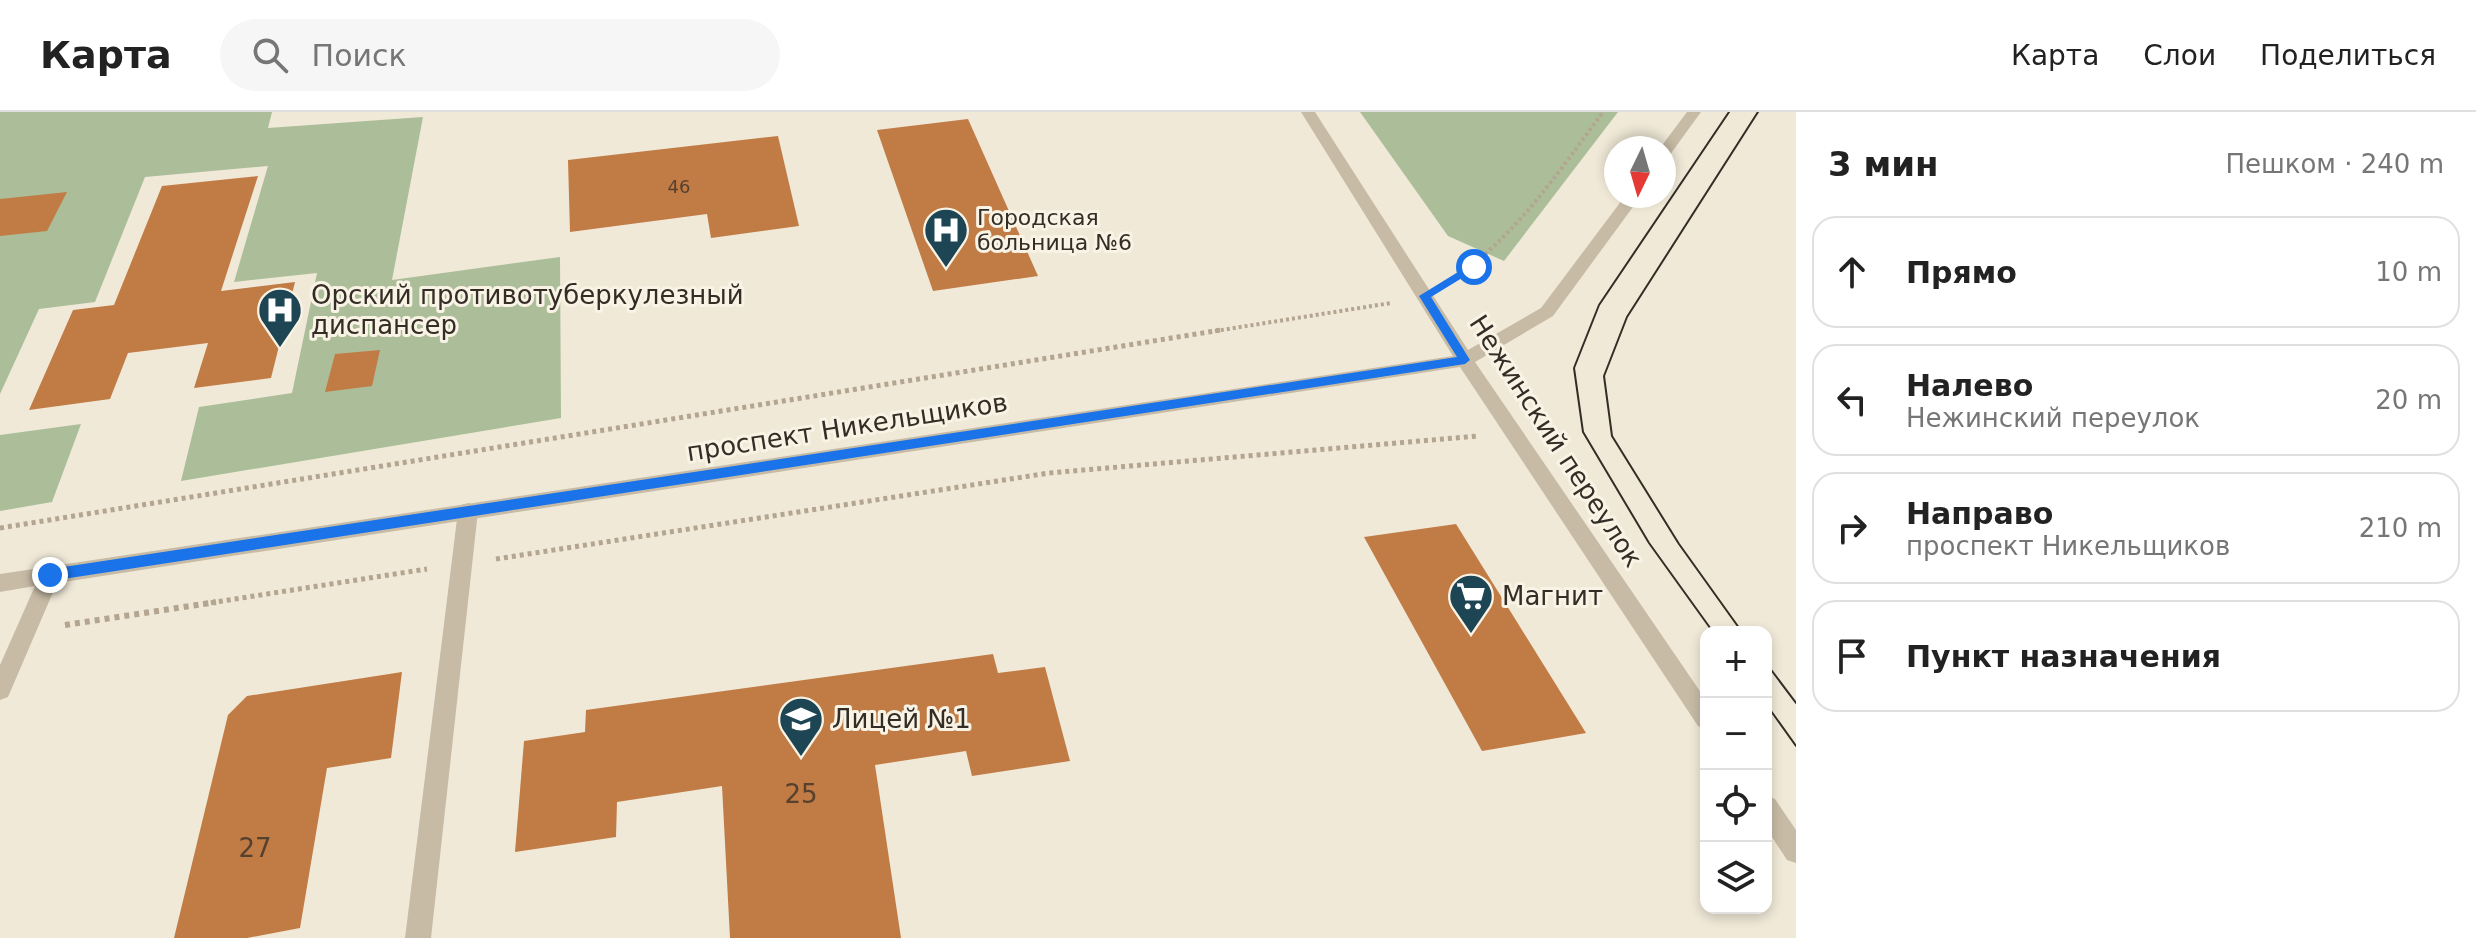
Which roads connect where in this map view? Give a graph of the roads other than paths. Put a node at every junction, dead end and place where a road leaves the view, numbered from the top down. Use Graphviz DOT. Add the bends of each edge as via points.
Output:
graph roads {
  1 [pos="1308,112"];
  2 [pos="1694,112"];
  3 [pos="1676,137"];
  4 [pos="1624,208"];
  5 [pos="1465,360"];
  6 [pos="468,511"];
  7 [pos="50,575"];
  8 [pos="0,583"];
  9 [pos="0,690"];
  10 [pos="1700,710"];
  11 [pos="1772,816"];
  12 [pos="1796,851"];
  13 [pos="418,938"];
  1 -- 5 [label="street, Нежинский переулок"];
  2 -- 3 [label="street"];
  4 -- 5 [label="street, проспект Никельщиков" via="1547,312"];
  5 -- 6 [label="street, проспект Никельщиков"];
  5 -- 10 [label="street, Нежинский переулок"];
  6 -- 7 [label="street, проспект Никельщиков"];
  6 -- 13 [label="street"];
  7 -- 8 [label="street, проспект Никельщиков"];
  7 -- 9 [label="street"];
  11 -- 12 [label="street"];
}
